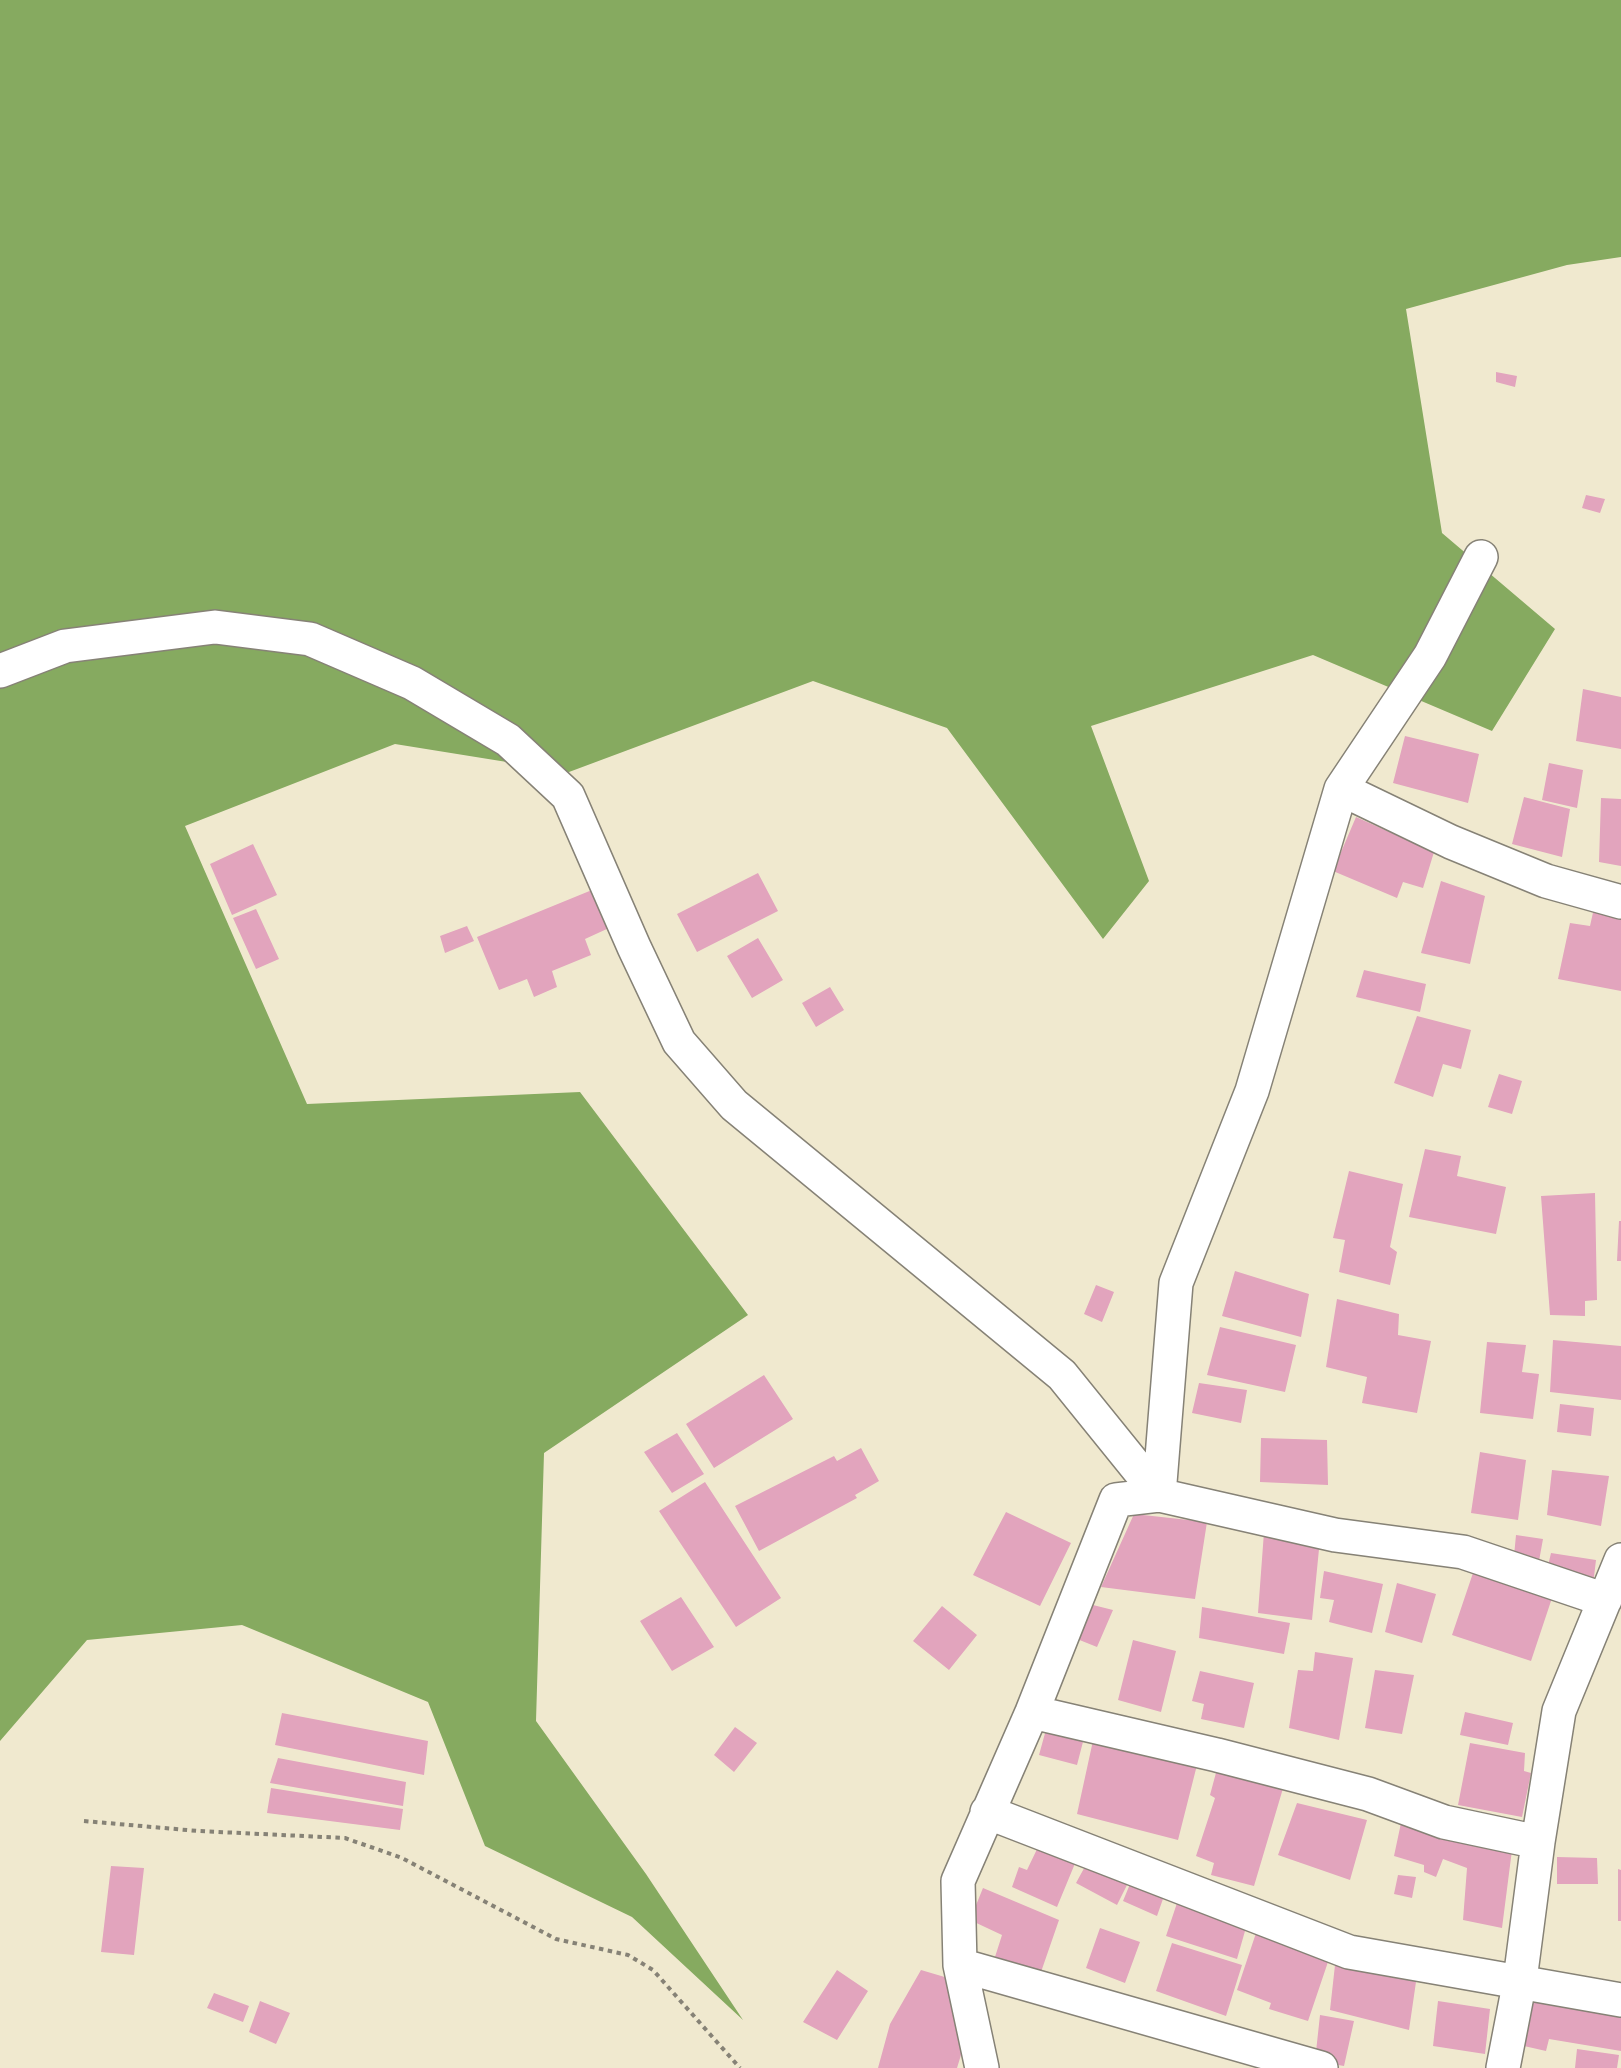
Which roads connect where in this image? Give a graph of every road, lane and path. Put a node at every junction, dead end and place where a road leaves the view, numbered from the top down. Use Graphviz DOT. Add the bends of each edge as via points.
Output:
graph roads {
  1 [pos="1481,557"];
  2 [pos="0,671"];
  3 [pos="1341,789"];
  4 [pos="1621,902"];
  5 [pos="1159,1495"];
  6 [pos="1621,1560"];
  7 [pos="1605,1600"];
  8 [pos="1032,1712"];
  9 [pos="987,1812"];
  10 [pos="84,1821"];
  11 [pos="1538,1842"];
  12 [pos="960,1965"];
  13 [pos="1520,1980"];
  14 [pos="1621,2000"];
  15 [pos="740,2068"];
  16 [pos="982,2068"];
  17 [pos="1321,2068"];
  18 [pos="1503,2068"];
  1 -- 3 [label="street" via="1430,656"];
  2 -- 5 [label="street" via="65,646 215,627 310,639 412,683 508,740 568,796 680,1042 734,1105 1062,1375"];
  3 -- 4 [label="street" via="1451,842 1536,877"];
  3 -- 5 [label="street" via="1252,1091 1176,1283"];
  5 -- 7 [label="street" via="1335,1535 1462,1552"];
  5 -- 8 [label="street" via="1116,1500"];
  6 -- 7 [label="street"];
  7 -- 11 [label="street" via="1559,1711"];
  8 -- 9 [label="street"];
  8 -- 11 [label="street" via="1217,1755 1368,1794 1444,1822"];
  9 -- 12 [label="street" via="958,1881"];
  9 -- 13 [label="street" via="1349,1952"];
  10 -- 15 [label="path" via="345,1838 402,1858 556,1939 628,1955 654,1970"];
  11 -- 13 [label="street"];
  12 -- 16 [label="street"];
  12 -- 17 [label="street"];
  13 -- 14 [label="street"];
  13 -- 18 [label="street"];
}
